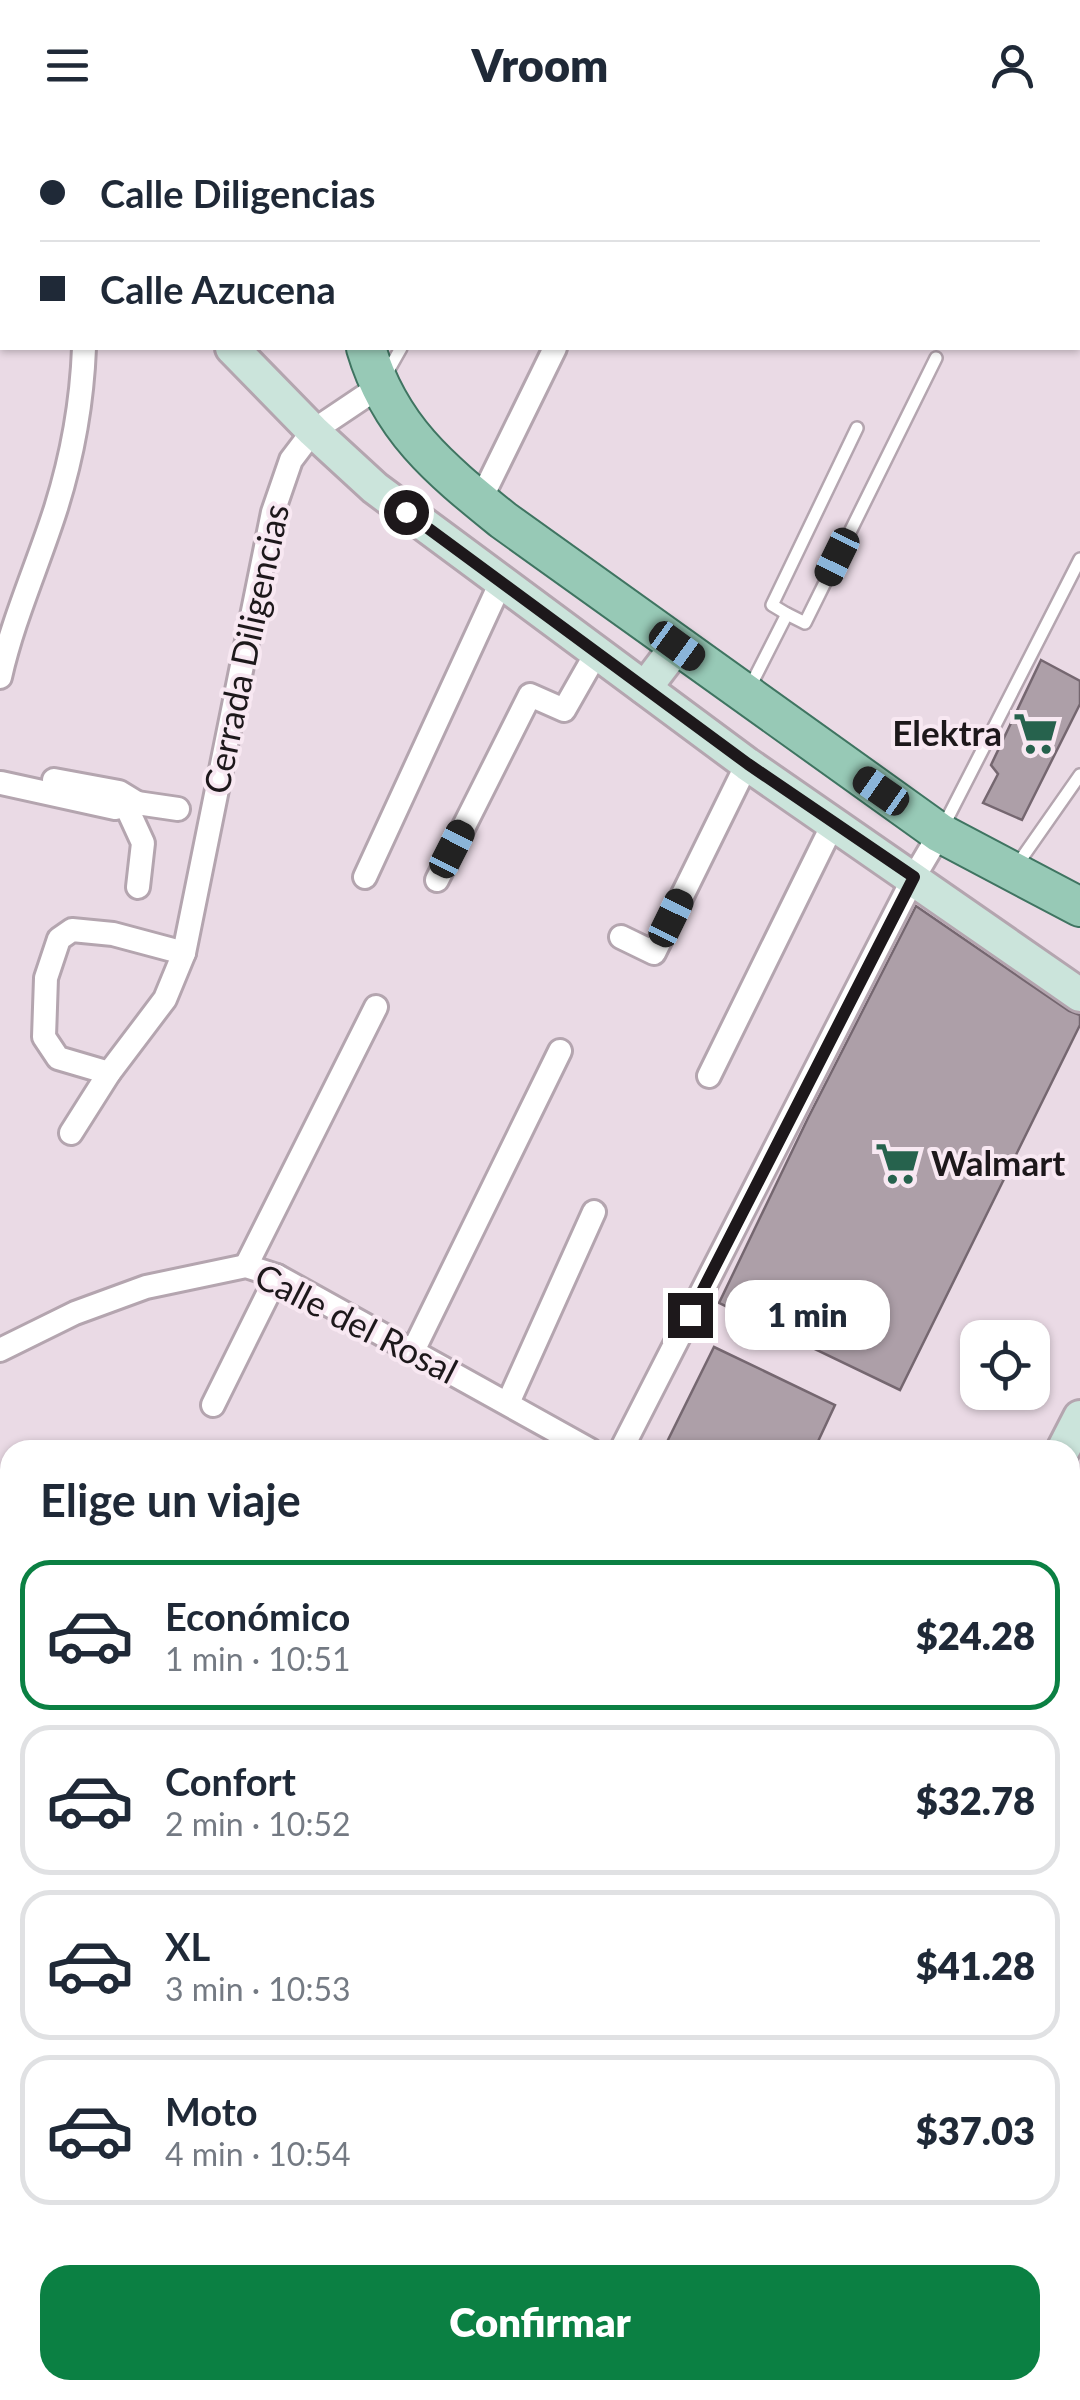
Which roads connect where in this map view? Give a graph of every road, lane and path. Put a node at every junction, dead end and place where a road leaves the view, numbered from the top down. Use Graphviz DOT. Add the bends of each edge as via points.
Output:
graph roads {
  1 [pos="84,350"];
  2 [pos="234,350"];
  3 [pos="554,350"];
  4 [pos="376,356"];
  5 [pos="936,358"];
  6 [pos="857,428"];
  7 [pos="314,431"];
  8 [pos="480,501"];
  9 [pos="1080,559"];
  10 [pos="501,582"];
  11 [pos="787,614"];
  12 [pos="677,646"];
  13 [pos="597,652"];
  14 [pos="0,677"];
  15 [pos="645,688"];
  16 [pos="746,696"];
  17 [pos="748,764"];
  18 [pos="1080,775"];
  19 [pos="1,776"];
  20 [pos="127,800"];
  21 [pos="178,808"];
  22 [pos="834,822"];
  23 [pos="940,833"];
  24 [pos="1012,873"];
  25 [pos="365,877"];
  26 [pos="914,877"];
  27 [pos="437,880"];
  28 [pos="138,887"];
  29 [pos="1080,907"];
  30 [pos="621,937"];
  31 [pos="184,953"];
  32 [pos="1080,995"];
  33 [pos="376,1007"];
  34 [pos="560,1050"];
  35 [pos="109,1073"];
  36 [pos="708,1076"];
  37 [pos="71,1133"];
  38 [pos="594,1212"];
  39 [pos="246,1266"];
  40 [pos="277,1276"];
  41 [pos="0,1350"];
  42 [pos="413,1351"];
  43 [pos="508,1403"];
  44 [pos="213,1405"];
  45 [pos="1080,1417"];
  46 [pos="573,1440"];
  47 [pos="625,1440"];
  48 [pos="1068,1440"];
  1 -- 14 [label="street" via="61,490"];
  2 -- 7 [label="street"];
  3 -- 8 [label="street"];
  4 -- 7 [label="street, Cerrada Diligencias"];
  4 -- 8 [label="main road" via="406,432"];
  5 -- 11 [label="lane" via="804,623"];
  6 -- 11 [label="lane" via="772,605"];
  7 -- 10 [label="street" via="375,488"];
  7 -- 31 [label="street, Cerrada Diligencias" via="291,460 272,512"];
  8 -- 12 [label="main road"];
  9 -- 23 [label="lane"];
  10 -- 13 [label="street"];
  10 -- 25 [label="street"];
  11 -- 16 [label="lane"];
  12 -- 15 [label="street"];
  12 -- 16 [label="main road"];
  13 -- 15 [label="street"];
  13 -- 27 [label="street" via="564,710 530,695"];
  15 -- 17 [label="street"];
  16 -- 23 [label="main road"];
  17 -- 22 [label="street"];
  17 -- 30 [label="street" via="654,953"];
  18 -- 24 [label="lane"];
  19 -- 20 [label="street"];
  20 -- 21 [label="street"];
  20 -- 28 [label="street" via="144,843"];
  22 -- 26 [label="street"];
  22 -- 36 [label="street"];
  23 -- 24 [label="main road"];
  23 -- 26 [label="street"];
  24 -- 29 [label="main road"];
  26 -- 32 [label="street"];
  26 -- 47 [label="street"];
  31 -- 35 [label="street, Cerrada Diligencias" via="165,999"];
  31 -- 35 [label="street" via="113,934 72,930 59,940 46,978 44,1037 58,1058"];
  33 -- 39 [label="street"];
  34 -- 42 [label="street"];
  35 -- 37 [label="street, Cerrada Diligencias"];
  38 -- 43 [label="street"];
  39 -- 40 [label="street, Calle del Rosal"];
  39 -- 41 [label="street, Calle del Rosal" via="146,1287"];
  40 -- 42 [label="street, Calle del Rosal"];
  40 -- 44 [label="street"];
  42 -- 43 [label="street, Calle del Rosal"];
  43 -- 46 [label="street, Calle del Rosal"];
  45 -- 48 [label="street"];
}
